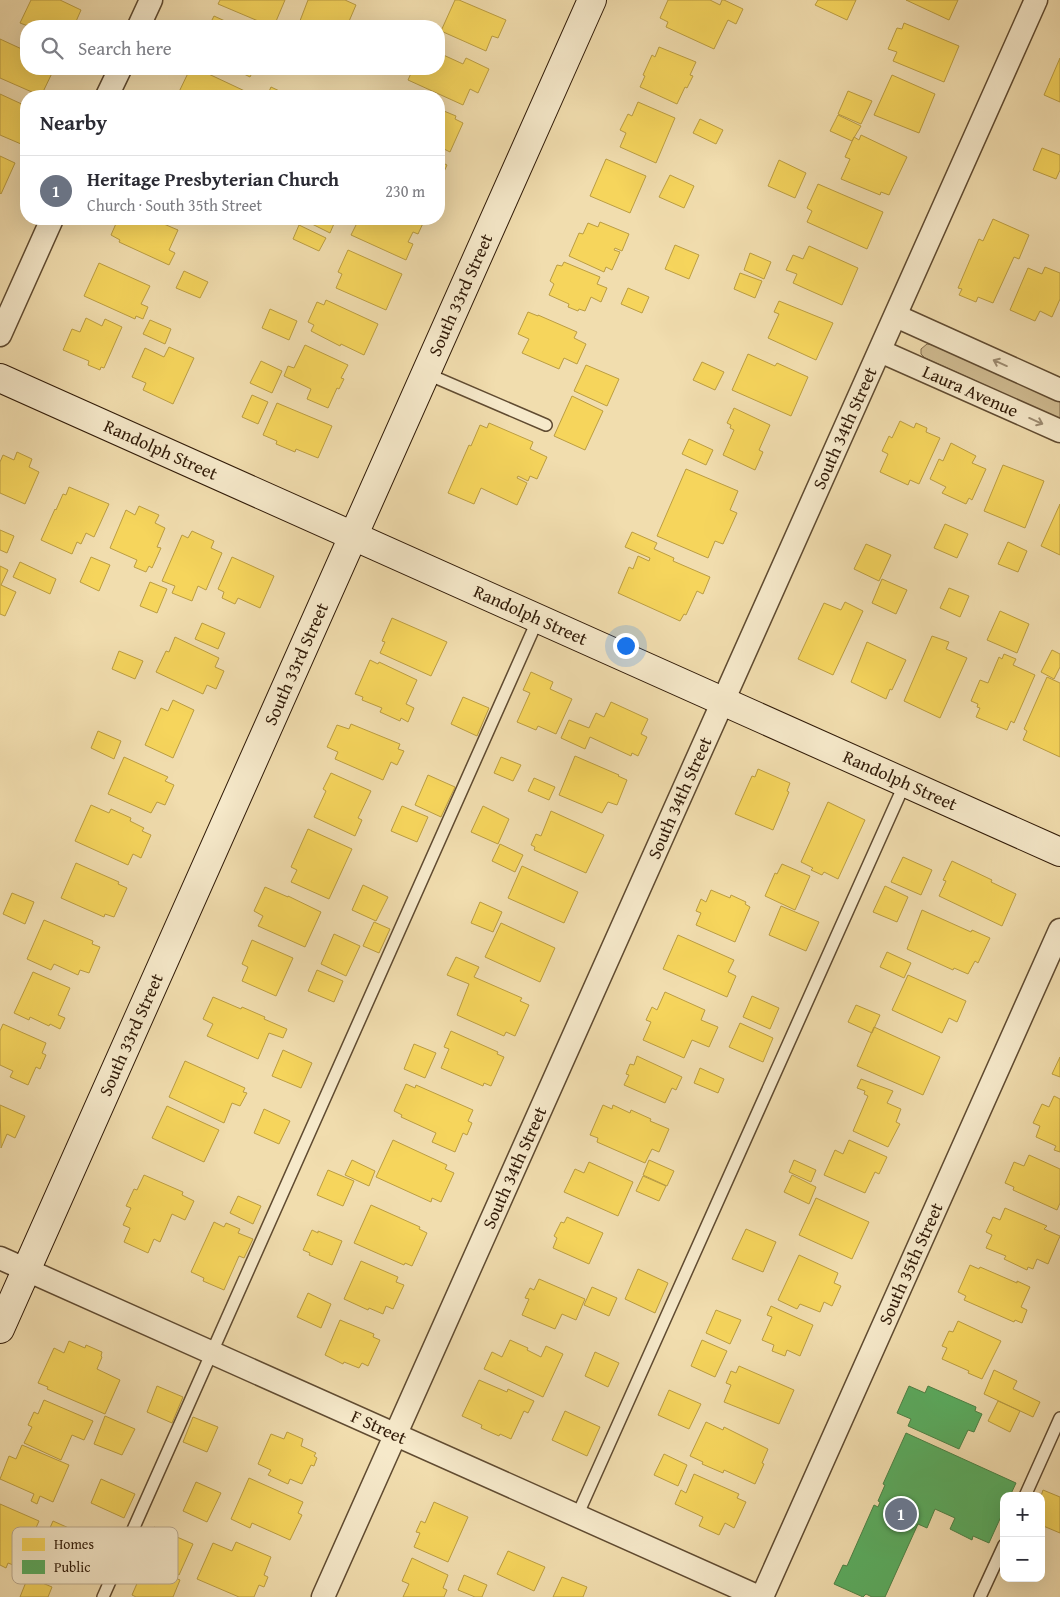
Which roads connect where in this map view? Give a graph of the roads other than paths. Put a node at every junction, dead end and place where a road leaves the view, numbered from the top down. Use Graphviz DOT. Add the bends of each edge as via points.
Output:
graph roads {
  1 [pos="151,0"];
  2 [pos="592,0"];
  3 [pos="1036,0"];
  4 [pos="142,20"];
  5 [pos="117,75"];
  6 [pos="110,90"];
  7 [pos="49,225"];
  8 [pos="896,316"];
  9 [pos="0,335"];
  10 [pos="880,351"];
  11 [pos="425,373"];
  12 [pos="0,378"];
  13 [pos="1060,390"];
  14 [pos="546,425"];
  15 [pos="1060,432"];
  16 [pos="352,537"];
  17 [pos="538,619"];
  18 [pos="722,701"];
  19 [pos="905,783"];
  20 [pos="1060,852"];
  21 [pos="1060,930"];
  22 [pos="0,1258"];
  23 [pos="26,1270"];
  24 [pos="0,1329"];
  25 [pos="213,1353"];
  26 [pos="1060,1418"];
  27 [pos="395,1435"];
  28 [pos="1028,1492"];
  29 [pos="578,1516"];
  30 [pos="135,1527"];
  31 [pos="1000,1554"];
  32 [pos="109,1584"];
  33 [pos="103,1597"];
  34 [pos="323,1597"];
  35 [pos="761,1597"];
  36 [pos="980,1597"];
  1 -- 4 [label="street"];
  2 -- 11 [label="main road, South 33rd Street"];
  3 -- 8 [label="street, South 34th Street"];
  5 -- 6 [label="street"];
  7 -- 9 [label="street"];
  8 -- 10 [label="street, South 34th Street"];
  13 -- 8 [label="street, one-way"];
  10 -- 15 [label="street, Laura Avenue, one-way"];
  10 -- 18 [label="street, South 34th Street"];
  11 -- 14 [label="lane"];
  11 -- 16 [label="main road, South 33rd Street"];
  12 -- 16 [label="main road, Randolph Street"];
  16 -- 17 [label="main road, Randolph Street"];
  16 -- 23 [label="main road, South 33rd Street"];
  17 -- 18 [label="main road, Randolph Street"];
  17 -- 25 [label="lane"];
  18 -- 19 [label="main road, Randolph Street"];
  18 -- 27 [label="street, South 34th Street"];
  19 -- 20 [label="main road, Randolph Street"];
  19 -- 29 [label="lane"];
  21 -- 35 [label="street, South 35th Street"];
  22 -- 23 [label="street, F Street"];
  23 -- 24 [label="main road, South 33rd Street"];
  23 -- 25 [label="street, F Street"];
  25 -- 27 [label="street, F Street"];
  25 -- 30 [label="lane"];
  26 -- 28 [label="lane"];
  27 -- 29 [label="street, F Street"];
  27 -- 34 [label="street, South 34th Street"];
  29 -- 35 [label="street, F Street"];
  31 -- 36 [label="lane"];
  32 -- 33 [label="lane"];
}
